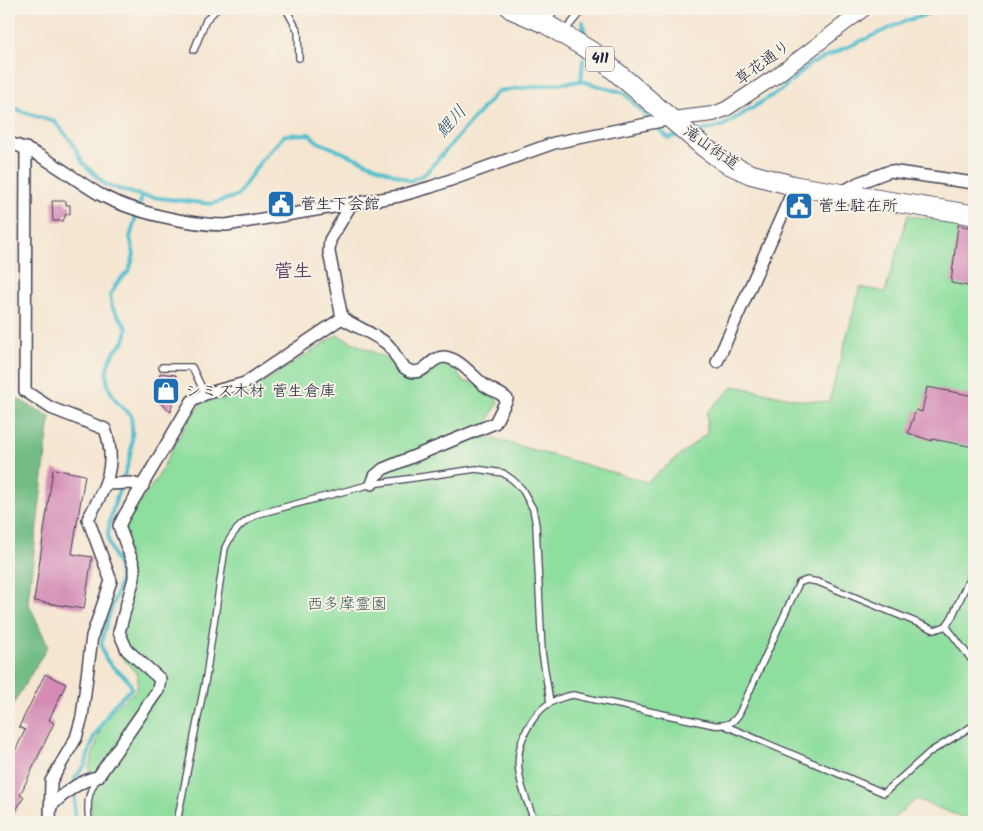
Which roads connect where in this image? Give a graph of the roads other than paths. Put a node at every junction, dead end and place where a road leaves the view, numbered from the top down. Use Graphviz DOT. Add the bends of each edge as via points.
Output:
graph roads {
  1 [pos="217,9"];
  2 [pos="286,9"];
  3 [pos="511,9"];
  4 [pos="583,9"];
  5 [pos="864,9"];
  6 [pos="555,22"];
  7 [pos="194,50"];
  8 [pos="299,58"];
  9 [pos="670,122"];
  10 [pos="9,142"];
  11 [pos="26,148"];
  12 [pos="974,183"];
  13 [pos="795,186"];
  14 [pos="840,192"];
  15 [pos="352,203"];
  16 [pos="974,215"];
  17 [pos="342,318"];
  18 [pos="717,362"];
  19 [pos="162,367"];
  20 [pos="205,394"];
  21 [pos="107,484"];
  22 [pos="372,484"];
  23 [pos="143,486"];
  24 [pos="974,568"];
  25 [pos="946,626"];
  26 [pos="974,663"];
  27 [pos="550,702"];
  28 [pos="974,725"];
  29 [pos="726,726"];
  30 [pos="94,778"];
  31 [pos="50,807"];
  32 [pos="50,822"];
  33 [pos="89,822"];
  34 [pos="177,822"];
  35 [pos="535,822"];
  1 -- 7 [label="lane" via="206,20"];
  2 -- 8 [label="lane" via="298,31"];
  3 -- 6 [label="highway, 滝山街道 / 411"];
  4 -- 6 [label="lane"];
  5 -- 9 [label="street, 草花通り" via="726,110"];
  6 -- 9 [label="highway, 滝山街道 / 411"];
  9 -- 13 [label="highway, 滝山街道 / 411" via="726,163 750,174"];
  9 -- 15 [label="street" via="554,143 431,187"];
  10 -- 11 [label="street"];
  11 -- 15 [label="street" via="100,194 150,212 207,225 226,225"];
  11 -- 21 [label="street" via="25,391 51,408 106,429 111,446"];
  12 -- 14 [label="street" via="890,171"];
  13 -- 14 [label="highway, 滝山街道 / 411"];
  13 -- 18 [label="street"];
  14 -- 16 [label="highway, 滝山街道 / 411"];
  15 -- 17 [label="street" via="330,240 329,252"];
  17 -- 20 [label="street" via="244,383"];
  17 -- 22 [label="street" via="386,343 402,367 412,372 421,372 436,359 444,357 458,362 486,387 500,392 507,399 494,423 383,469"];
  19 -- 20 [label="lane" via="192,367"];
  20 -- 23 [label="street" via="192,401 183,414"];
  21 -- 23 [label="street"];
  21 -- 31 [label="street" via="88,519 111,581 92,636 82,717 76,738 51,782"];
  22 -- 27 [label="lane" via="476,469 503,473 522,489 533,508 536,525 542,652"];
  22 -- 34 [label="lane" via="258,514 241,523 231,534 225,548 206,677"];
  23 -- 30 [label="street" via="119,526 134,566 134,578 119,632 127,650 160,679 158,690"];
  24 -- 25 [label="lane"];
  25 -- 26 [label="lane"];
  25 -- 29 [label="lane" via="935,630 926,628 818,582 807,580 799,583 736,720"];
  27 -- 29 [label="lane" via="573,696"];
  27 -- 35 [label="lane" via="525,730 518,748 522,789"];
  28 -- 29 [label="lane" via="930,752 884,794"];
  30 -- 31 [label="street" via="62,795"];
  30 -- 33 [label="lane" via="87,803"];
  31 -- 32 [label="street"];
}
